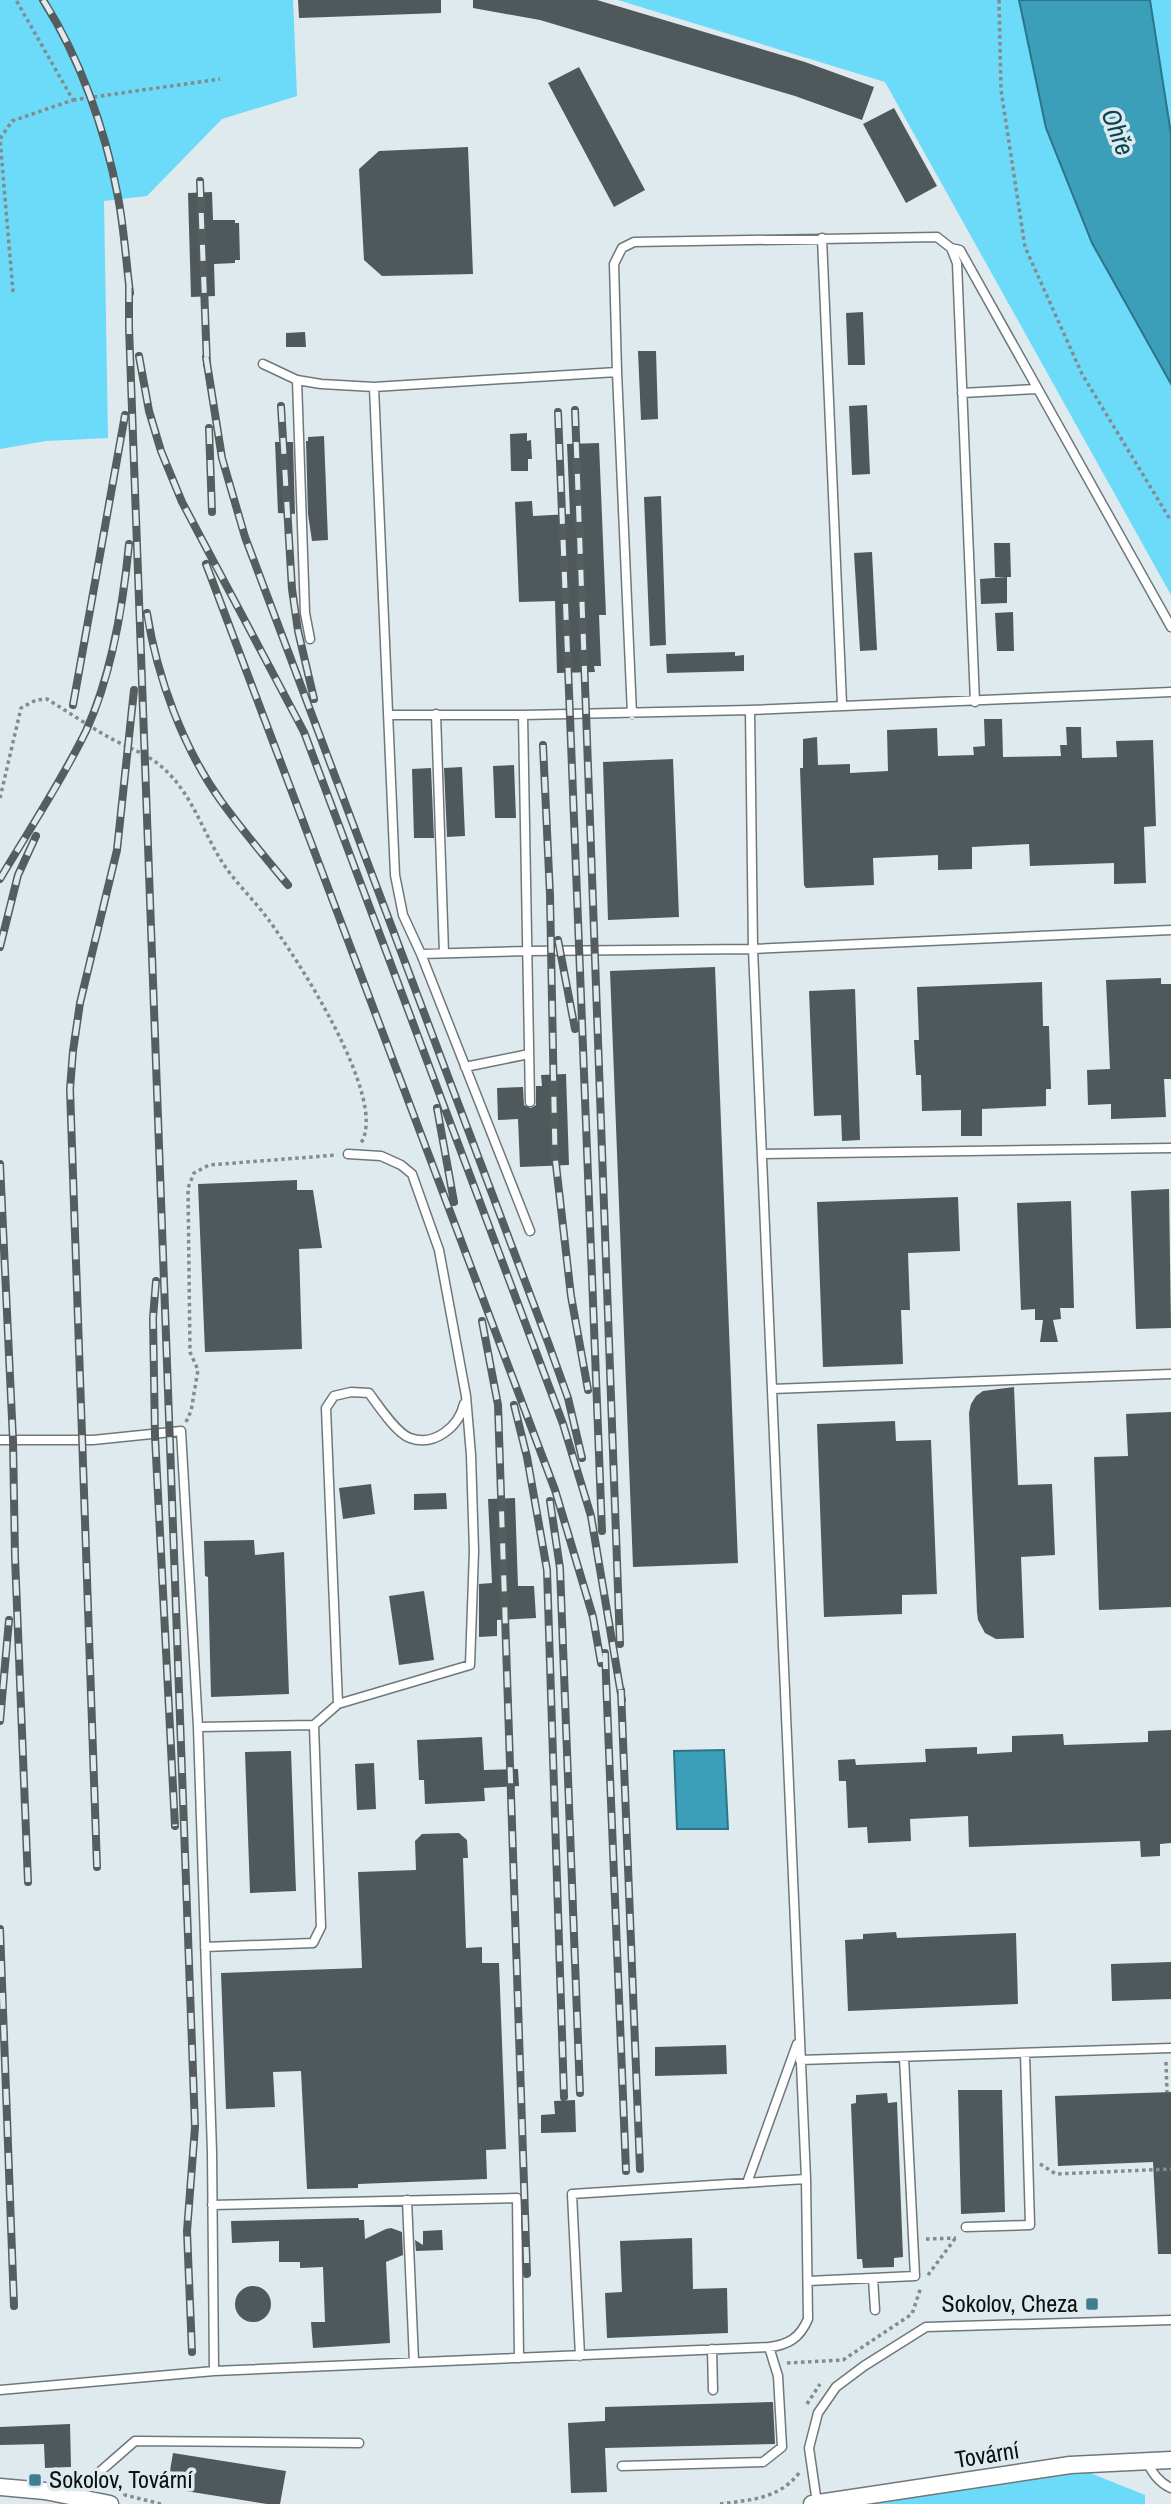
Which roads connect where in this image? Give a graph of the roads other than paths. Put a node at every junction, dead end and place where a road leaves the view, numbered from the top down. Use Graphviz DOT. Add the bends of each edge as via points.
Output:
graph roads {
  1 [pos="822,238"];
  2 [pos="951,248"];
  3 [pos="263,364"];
  4 [pos="617,372"];
  5 [pos="297,380"];
  6 [pos="374,387"];
  7 [pos="1035,389"];
  8 [pos="962,393"];
  9 [pos="1171,628"];
  10 [pos="310,639"];
  11 [pos="1171,691"];
  12 [pos="975,702"];
  13 [pos="842,704"];
  14 [pos="750,710"];
  15 [pos="632,713"];
  16 [pos="436,714"];
  17 [pos="388,715"];
  18 [pos="523,715"];
  19 [pos="1171,930"];
  20 [pos="754,950"];
  21 [pos="527,951"];
  22 [pos="444,953"];
  23 [pos="421,954"];
  24 [pos="529,1054"];
  25 [pos="465,1066"];
  26 [pos="530,1102"];
  27 [pos="1171,1148"];
  28 [pos="348,1154"];
  29 [pos="762,1154"];
  30 [pos="530,1231"];
  31 [pos="1171,1374"];
  32 [pos="772,1389"];
  33 [pos="466,1396"];
  34 [pos="0,1440"];
  35 [pos="338,1704"];
  36 [pos="314,1725"];
  37 [pos="198,1727"];
  38 [pos="205,1947"];
  39 [pos="799,2037"];
  40 [pos="1168,2048"];
  41 [pos="1025,2053"];
  42 [pos="904,2057"];
  43 [pos="800,2060"];
  44 [pos="806,2179"];
  45 [pos="747,2183"];
  46 [pos="407,2200"];
  47 [pos="212,2205"];
  48 [pos="966,2227"];
  49 [pos="873,2278"];
  50 [pos="808,2281"];
  51 [pos="875,2310"];
  52 [pos="1171,2320"];
  53 [pos="769,2347"];
  54 [pos="712,2349"];
  55 [pos="580,2356"];
  56 [pos="519,2358"];
  57 [pos="414,2361"];
  58 [pos="214,2371"];
  59 [pos="0,2390"];
  60 [pos="713,2390"];
  61 [pos="359,2443"];
  62 [pos="1171,2460"];
  63 [pos="1146,2461"];
  64 [pos="622,2466"];
  65 [pos="0,2487"];
  66 [pos="1171,2488"];
  67 [pos="64,2495"];
  68 [pos="817,2503"];
  69 [pos="110,2504"];
  70 [pos="811,2504"];
  1 -- 2 [label="lane" via="937,237"];
  1 -- 4 [label="lane" via="634,242 622,248 614,264"];
  1 -- 13 [label="lane"];
  2 -- 7 [label="lane" via="960,250"];
  2 -- 8 [label="lane" via="957,263"];
  3 -- 5 [label="lane"];
  4 -- 6 [label="lane"];
  4 -- 15 [label="lane"];
  5 -- 6 [label="lane"];
  5 -- 10 [label="lane" via="305,613"];
  6 -- 17 [label="lane"];
  7 -- 8 [label="lane"];
  7 -- 9 [label="lane"];
  8 -- 12 [label="lane"];
  11 -- 12 [label="lane"];
  12 -- 13 [label="lane"];
  13 -- 14 [label="lane"];
  14 -- 15 [label="lane"];
  14 -- 20 [label="lane"];
  15 -- 18 [label="lane"];
  16 -- 17 [label="lane"];
  16 -- 18 [label="lane"];
  16 -- 22 [label="lane"];
  17 -- 23 [label="lane" via="395,875 403,915"];
  18 -- 21 [label="lane"];
  19 -- 20 [label="lane"];
  20 -- 21 [label="lane"];
  20 -- 29 [label="lane"];
  21 -- 22 [label="lane"];
  21 -- 24 [label="lane"];
  22 -- 23 [label="lane"];
  23 -- 25 [label="lane"];
  24 -- 25 [label="lane"];
  24 -- 26 [label="lane"];
  25 -- 30 [label="lane"];
  27 -- 29 [label="lane"];
  28 -- 33 [label="lane" via="381,1156 412,1174 439,1250"];
  29 -- 32 [label="lane"];
  31 -- 32 [label="lane"];
  32 -- 39 [label="lane"];
  33 -- 35 [label="lane" via="474,1551 470,1665"];
  33 -- 35 [label="lane" via="461,1415 448,1432 430,1439 410,1438 369,1393 334,1396 326,1409"];
  34 -- 37 [label="lane" via="93,1440 181,1431"];
  35 -- 36 [label="lane"];
  36 -- 37 [label="lane"];
  36 -- 38 [label="lane" via="321,1927 313,1943"];
  37 -- 38 [label="lane"];
  38 -- 47 [label="lane"];
  39 -- 43 [label="lane"];
  39 -- 45 [label="lane"];
  40 -- 41 [label="lane"];
  41 -- 42 [label="lane"];
  41 -- 48 [label="lane" via="1030,2225"];
  42 -- 43 [label="lane"];
  42 -- 49 [label="lane" via="915,2276"];
  43 -- 44 [label="lane"];
  44 -- 45 [label="lane"];
  44 -- 50 [label="lane"];
  45 -- 55 [label="lane" via="572,2194"];
  46 -- 47 [label="lane"];
  46 -- 56 [label="lane" via="517,2198"];
  46 -- 57 [label="lane"];
  47 -- 58 [label="lane"];
  49 -- 50 [label="lane"];
  49 -- 51 [label="lane"];
  50 -- 53 [label="lane" via="804,2329 785,2345"];
  52 -- 68 [label="lane" via="926,2328 836,2387 818,2413 809,2448"];
  53 -- 54 [label="lane"];
  53 -- 64 [label="lane" via="778,2376 782,2447 763,2462"];
  54 -- 55 [label="lane"];
  54 -- 60 [label="lane"];
  55 -- 56 [label="lane"];
  56 -- 57 [label="lane"];
  57 -- 58 [label="lane"];
  58 -- 59 [label="lane"];
  61 -- 67 [label="lane" via="135,2441 95,2476"];
  62 -- 63 [label="street, Tovární"];
  63 -- 66 [label="lane" via="1154,2475"];
  63 -- 68 [label="street, Tovární" via="1070,2465"];
  65 -- 67 [label="street"];
  67 -- 69 [label="street"];
  68 -- 70 [label="street, Tovární"];
}
